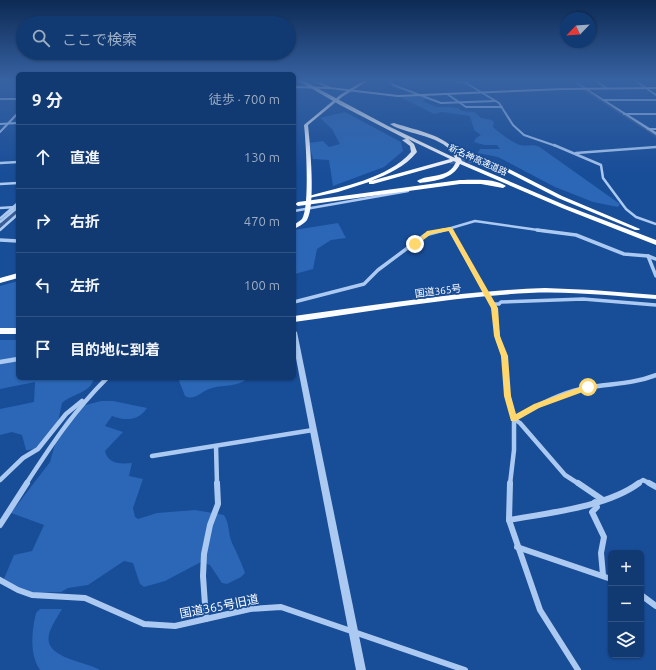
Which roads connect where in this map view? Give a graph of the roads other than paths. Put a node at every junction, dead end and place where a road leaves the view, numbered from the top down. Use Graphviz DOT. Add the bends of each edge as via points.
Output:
graph roads {
  1 [pos="323,111"];
  2 [pos="355,111"];
  3 [pos="356,111"];
  4 [pos="361,111"];
  5 [pos="365,111"];
  6 [pos="505,111"];
  7 [pos="620,111"];
  8 [pos="624,114"];
  9 [pos="656,114"];
  10 [pos="16,115"];
  11 [pos="16,123"];
  12 [pos="0,124"];
  13 [pos="8,124"];
  14 [pos="648,129"];
  15 [pos="656,129"];
  16 [pos="0,132"];
  17 [pos="656,134"];
  18 [pos="656,147"];
  19 [pos="574,153"];
  20 [pos="475,160"];
  21 [pos="16,162"];
  22 [pos="450,162"];
  23 [pos="0,163"];
  24 [pos="16,183"];
  25 [pos="0,184"];
  26 [pos="414,190"];
  27 [pos="296,203"];
  28 [pos="296,203"];
  29 [pos="296,203"];
  30 [pos="296,203"];
  31 [pos="16,207"];
  32 [pos="308,207"];
  33 [pos="0,208"];
  34 [pos="16,208"];
  35 [pos="16,208"];
  36 [pos="296,210"];
  37 [pos="16,216"];
  38 [pos="0,219"];
  39 [pos="0,222"];
  40 [pos="656,224"];
  41 [pos="296,226"];
  42 [pos="450,229"];
  43 [pos="0,230"];
  44 [pos="656,238"];
  45 [pos="0,240"];
  46 [pos="16,242"];
  47 [pos="656,244"];
  48 [pos="648,256"];
  49 [pos="656,259"];
  50 [pos="655,270"];
  51 [pos="16,272"];
  52 [pos="16,276"];
  53 [pos="656,276"];
  54 [pos="2,279"];
  55 [pos="487,294"];
  56 [pos="656,297"];
  57 [pos="296,301"];
  58 [pos="493,304"];
  59 [pos="656,305"];
  60 [pos="296,319"];
  61 [pos="0,331"];
  62 [pos="16,331"];
  63 [pos="296,342"];
  64 [pos="16,359"];
  65 [pos="0,362"];
  66 [pos="656,375"];
  67 [pos="105,380"];
  68 [pos="87,398"];
  69 [pos="514,419"];
  70 [pos="313,430"];
  71 [pos="216,446"];
  72 [pos="152,456"];
  73 [pos="0,480"];
  74 [pos="656,487"];
  75 [pos="603,500"];
  76 [pos="595,502"];
  77 [pos="509,520"];
  78 [pos="0,525"];
  79 [pos="517,547"];
  80 [pos="602,575"];
  81 [pos="608,578"];
  82 [pos="1,582"];
  83 [pos="644,597"];
  84 [pos="656,606"];
  85 [pos="206,619"];
  86 [pos="354,631"];
  87 [pos="361,670"];
  88 [pos="465,670"];
  89 [pos="578,670"];
  1 -- 32 [label="main road" via="305,127 309,153"];
  2 -- 27 [label="highway" via="409,142 414,149 413,154 400,164 367,180"];
  3 -- 47 [label="highway, 新名神高速道路" via="478,170"];
  4 -- 44 [label="highway, 新名神高速道路" via="481,168"];
  5 -- 28 [label="highway" via="401,128 443,142 457,152 457,166 447,174 432,179"];
  6 -- 19 [label="street" via="513,125 524,135"];
  7 -- 8 [label="street"];
  8 -- 9 [label="street"];
  8 -- 14 [label="street"];
  10 -- 13 [label="street"];
  11 -- 13 [label="street"];
  12 -- 13 [label="street"];
  13 -- 16 [label="street"];
  14 -- 15 [label="street"];
  14 -- 17 [label="street"];
  18 -- 19 [label="street"];
  19 -- 40 [label="street" via="600,165 603,178 630,213"];
  20 -- 44 [label="highway" via="499,166 574,203"];
  21 -- 23 [label="street"];
  22 -- 29 [label="highway"];
  24 -- 25 [label="street"];
  26 -- 32 [label="street"];
  30 -- 47 [label="highway" via="480,181 507,187"];
  31 -- 33 [label="street"];
  32 -- 36 [label="street"];
  32 -- 41 [label="main road" via="304,220"];
  34 -- 38 [label="street"];
  35 -- 39 [label="street"];
  37 -- 43 [label="street"];
  42 -- 48 [label="street" via="475,220 576,235 624,254"];
  42 -- 55 [label="street"];
  42 -- 57 [label="street" via="437,230 425,235 383,266 364,284"];
  45 -- 46 [label="street"];
  48 -- 49 [label="street"];
  48 -- 50 [label="street"];
  50 -- 53 [label="street"];
  51 -- 54 [label="highway"];
  52 -- 54 [label="highway"];
  55 -- 56 [label="highway, 国道365号" via="579,291"];
  55 -- 58 [label="street"];
  55 -- 60 [label="highway, 国道365号"];
  58 -- 59 [label="street" via="583,299"];
  58 -- 69 [label="street"];
  61 -- 62 [label="highway"];
  63 -- 70 [label="street"];
  64 -- 65 [label="street"];
  66 -- 69 [label="street" via="638,382 580,389 536,406"];
  67 -- 68 [label="street"];
  68 -- 73 [label="street" via="66,414 38,449 23,458"];
  68 -- 78 [label="street" via="45,453"];
  69 -- 75 [label="street" via="565,475"];
  69 -- 77 [label="street"];
  70 -- 71 [label="street"];
  70 -- 86 [label="street"];
  71 -- 72 [label="street"];
  71 -- 85 [label="street" via="218,504 210,525 204,554"];
  74 -- 75 [label="street" via="643,480 627,492"];
  75 -- 76 [label="street"];
  76 -- 77 [label="street"];
  76 -- 80 [label="street" via="597,507 592,512 605,541 601,553"];
  77 -- 79 [label="street"];
  79 -- 80 [label="street"];
  79 -- 89 [label="street" via="540,610"];
  80 -- 81 [label="street"];
  82 -- 85 [label="street, 国道365号旧道" via="32,595 85,598 144,624 175,626"];
  83 -- 84 [label="street"];
  85 -- 86 [label="street, 国道365号旧道" via="250,609 281,607"];
  86 -- 87 [label="street"];
  86 -- 88 [label="street, 国道365号旧道"];
}
